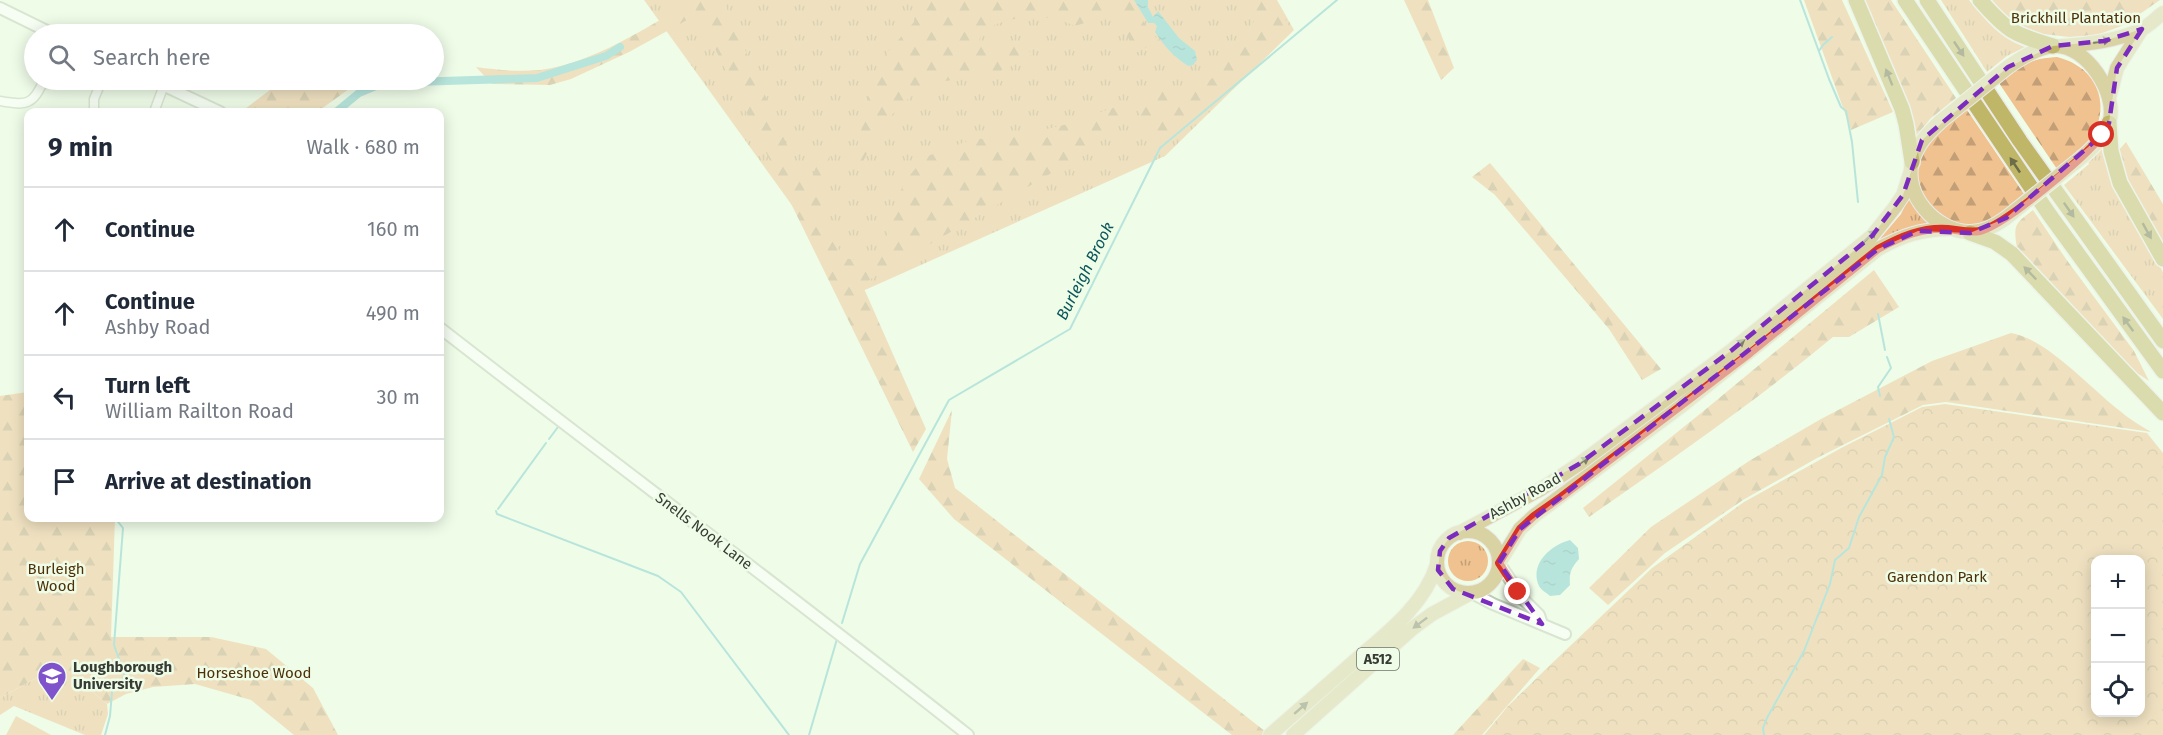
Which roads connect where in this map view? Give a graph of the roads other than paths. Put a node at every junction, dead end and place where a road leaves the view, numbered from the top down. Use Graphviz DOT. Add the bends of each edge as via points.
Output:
graph roads {
  1 [pos="1856,0"];
  2 [pos="1905,0"];
  3 [pos="1927,0"];
  4 [pos="1980,0"];
  5 [pos="0,8"];
  6 [pos="2163,13"];
  7 [pos="33,24"];
  8 [pos="2142,29"];
  9 [pos="2057,46"];
  10 [pos="40,90"];
  11 [pos="98,90"];
  12 [pos="162,90"];
  13 [pos="174,90"];
  14 [pos="2109,100"];
  15 [pos="0,101"];
  16 [pos="94,108"];
  17 [pos="155,108"];
  18 [pos="212,108"];
  19 [pos="2109,123"];
  20 [pos="1911,168"];
  21 [pos="1949,229"];
  22 [pos="1970,232"];
  23 [pos="2163,259"];
  24 [pos="444,331"];
  25 [pos="2163,341"];
  26 [pos="2163,371"];
  27 [pos="2163,413"];
  28 [pos="1459,533"];
  29 [pos="1499,563"];
  30 [pos="1437,564"];
  31 [pos="1471,593"];
  32 [pos="1542,624"];
  33 [pos="1565,634"];
  34 [pos="968,735"];
  35 [pos="1270,735"];
  36 [pos="1293,735"];
  20 -- 1 [label="highway, one-way" via="1902,109"];
  26 -- 2 [label="highway, one-way" via="2049,214"];
  3 -- 25 [label="highway, one-way" via="2027,151"];
  4 -- 9 [label="highway" via="2011,32"];
  5 -- 7 [label="street"];
  6 -- 8 [label="main road"];
  9 -- 8 [label="main road, Ashby Road, one-way" via="2104,41"];
  8 -- 14 [label="main road" via="2117,68"];
  9 -- 14 [label="main road" via="2076,53 2093,66"];
  9 -- 20 [label="main road, Ashby Road, bridge" via="2026,55 1941,121 1922,140"];
  10 -- 15 [label="street" via="32,101"];
  11 -- 16 [label="street"];
  12 -- 17 [label="street"];
  13 -- 18 [label="street"];
  14 -- 19 [label="main road"];
  19 -- 22 [label="main road, bridge" via="2096,144 2006,218"];
  19 -- 23 [label="highway, one-way" via="2111,151 2120,183"];
  20 -- 21 [label="main road" via="1914,191 1923,206"];
  28 -- 20 [label="main road, Ashby Road, one-way" via="1580,464 1732,350 1872,236 1903,195"];
  21 -- 22 [label="main road, Ashby Road"];
  21 -- 29 [label="main road, Ashby Road" via="1918,231 1878,249 1715,380 1534,516 1520,529"];
  27 -- 22 [label="highway, one-way" via="2012,254"];
  24 -- 34 [label="street, Snells Nook Lane"];
  28 -- 29 [label="main road" via="1483,535 1495,547"];
  28 -- 30 [label="main road" via="1444,544"];
  29 -- 31 [label="main road" via="1489,585"];
  29 -- 32 [label="street"];
  30 -- 31 [label="main road" via="1448,585"];
  35 -- 30 [label="main road, A512, one-way" via="1400,620 1423,592"];
  31 -- 32 [label="street"];
  31 -- 36 [label="main road, A512, one-way" via="1421,622"];
  32 -- 33 [label="street"];
}
